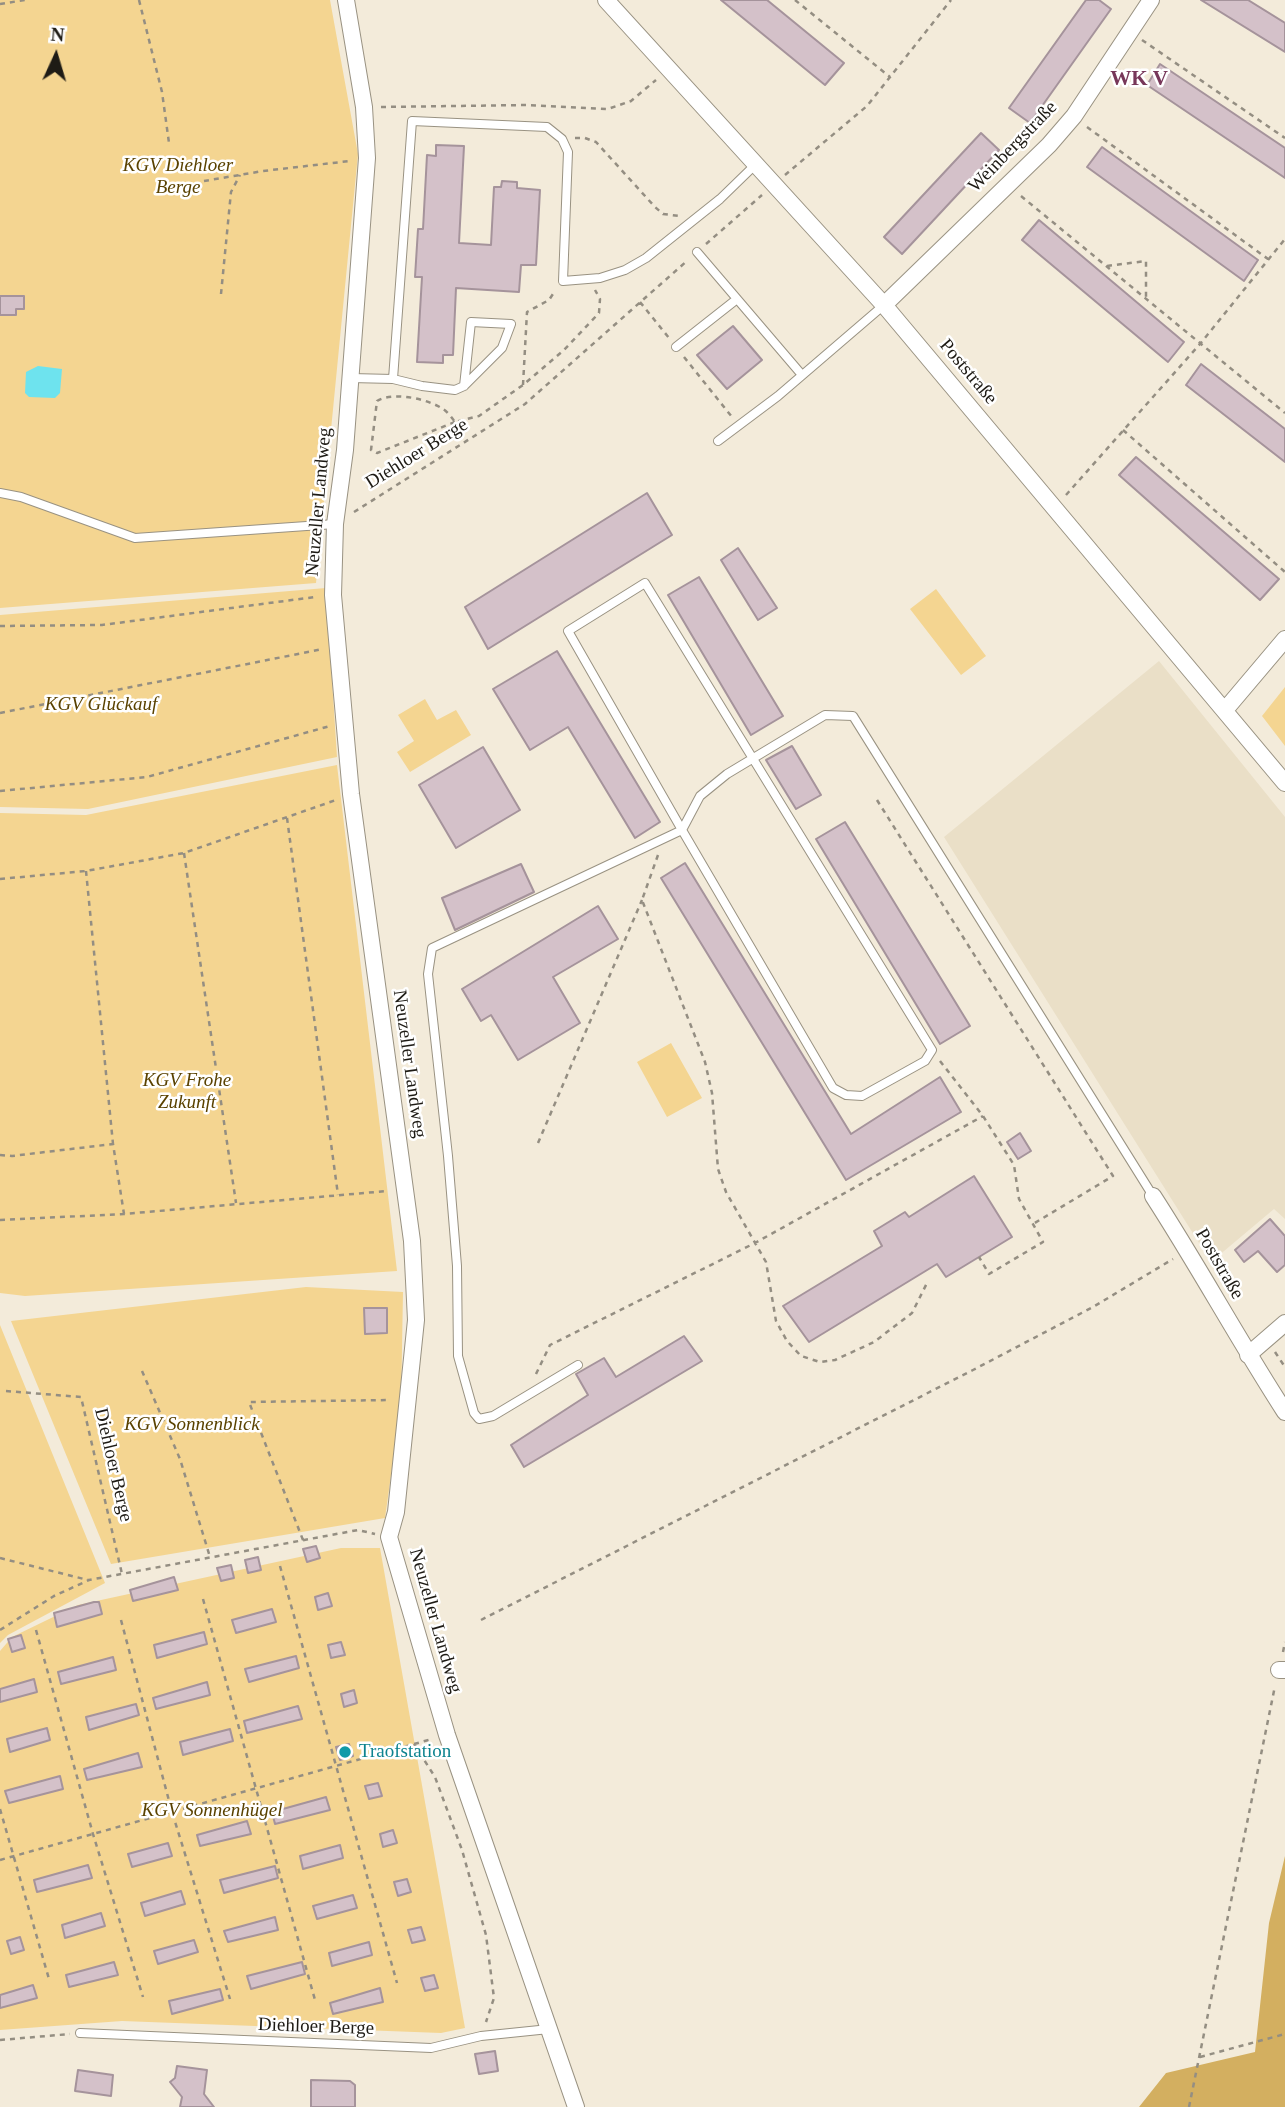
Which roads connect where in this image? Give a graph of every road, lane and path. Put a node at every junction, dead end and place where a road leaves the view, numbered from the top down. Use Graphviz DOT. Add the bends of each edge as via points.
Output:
graph roads {
  1 [pos="25,0"];
  2 [pos="139,0"];
  3 [pos="345,0"];
  4 [pos="606,0"];
  5 [pos="795,0"];
  6 [pos="951,0"];
  7 [pos="1151,0"];
  8 [pos="0,4"];
  9 [pos="1131,32"];
  10 [pos="669,70"];
  11 [pos="890,77"];
  12 [pos="364,107"];
  13 [pos="1073,116"];
  14 [pos="1285,138"];
  15 [pos="562,139"];
  16 [pos="169,143"];
  17 [pos="367,158"];
  18 [pos="755,165"];
  19 [pos="240,175"];
  20 [pos="204,181"];
  21 [pos="773,185"];
  22 [pos="1008,185"];
  23 [pos="696,216"];
  24 [pos="1285,239"];
  25 [pos="697,252"];
  26 [pos="1269,260"];
  27 [pos="1106,267"];
  28 [pos="563,281"];
  29 [pos="221,294"];
  30 [pos="737,299"];
  31 [pos="1146,300"];
  32 [pos="640,302"];
  33 [pos="884,305"];
  34 [pos="1200,344"];
  35 [pos="676,347"];
  36 [pos="802,375"];
  37 [pos="351,378"];
  38 [pos="393,379"];
  39 [pos="523,385"];
  40 [pos="464,386"];
  41 [pos="1285,413"];
  42 [pos="739,425"];
  43 [pos="1124,430"];
  44 [pos="718,441"];
  45 [pos="0,493"];
  46 [pos="1055,508"];
  47 [pos="335,524"];
  48 [pos="1285,572"];
  49 [pos="332,595"];
  50 [pos="0,626"];
  51 [pos="1285,639"];
  52 [pos="336,646"];
  53 [pos="1225,710"];
  54 [pos="0,713"];
  55 [pos="343,722"];
  56 [pos="751,760"];
  57 [pos="1285,783"];
  58 [pos="0,791"];
  59 [pos="351,794"];
  60 [pos="877,800"];
  61 [pos="287,818"];
  62 [pos="681,830"];
  63 [pos="663,839"];
  64 [pos="184,853"];
  65 [pos="86,871"];
  66 [pos="0,878"];
  67 [pos="642,900"];
  68 [pos="932,1050"];
  69 [pos="983,1116"];
  70 [pos="538,1143"];
  71 [pos="113,1144"];
  72 [pos="0,1155"];
  73 [pos="405,1189"];
  74 [pos="338,1195"];
  75 [pos="1153,1196"];
  76 [pos="236,1203"];
  77 [pos="124,1214"];
  78 [pos="0,1220"];
  79 [pos="1033,1224"];
  80 [pos="755,1242"];
  81 [pos="1188,1250"];
  82 [pos="979,1257"];
  83 [pos="927,1283"];
  84 [pos="1285,1323"];
  85 [pos="1248,1355"];
  86 [pos="578,1365"];
  87 [pos="142,1371"];
  88 [pos="6,1391"];
  89 [pos="525,1397"];
  90 [pos="407,1400"];
  91 [pos="1285,1412"];
  92 [pos="388,1537"];
  93 [pos="303,1540"];
  94 [pos="210,1557"];
  95 [pos="0,1558"];
  96 [pos="280,1566"];
  97 [pos="122,1574"];
  98 [pos="89,1580"];
  99 [pos="202,1599"];
  100 [pos="121,1620"];
  101 [pos="481,1620"];
  102 [pos="0,1630"];
  103 [pos="36,1630"];
  104 [pos="1282,1670"];
  105 [pos="447,1735"];
  106 [pos="414,1744"];
  107 [pos="336,1766"];
  108 [pos="255,1788"];
  109 [pos="0,1809"];
  110 [pos="172,1812"];
  111 [pos="93,1834"];
  112 [pos="13,1856"];
  113 [pos="0,1860"];
  114 [pos="49,1979"];
  115 [pos="397,1983"];
  116 [pos="143,1997"];
  117 [pos="230,1999"];
  118 [pos="315,2000"];
  119 [pos="549,2029"];
  120 [pos="80,2033"];
  121 [pos="1285,2034"];
  122 [pos="481,2036"];
  123 [pos="0,2040"];
  124 [pos="1200,2057"];
  125 [pos="576,2107"];
  126 [pos="1189,2107"];
  1 -- 8 [label="path"];
  2 -- 16 [label="path" via="162,92"];
  3 -- 12 [label="street, Neuzeller Landweg"];
  4 -- 10 [label="street, Poststraße"];
  5 -- 11 [label="path"];
  6 -- 11 [label="path, Diehloer Berge"];
  7 -- 9 [label="street, Weinbergstraße"];
  9 -- 13 [label="street, Weinbergstraße"];
  9 -- 14 [label="path"];
  10 -- 12 [label="path" via="631,101 608,109 528,104"];
  10 -- 18 [label="street, Poststraße"];
  11 -- 21 [label="path, Diehloer Berge" via="867,106"];
  12 -- 17 [label="street, Neuzeller Landweg"];
  13 -- 22 [label="street, Weinbergstraße"];
  13 -- 26 [label="path"];
  15 -- 23 [label="path" via="596,142 663,214"];
  15 -- 28 [label="lane" via="568,152"];
  15 -- 38 [label="lane" via="547,127 412,121"];
  17 -- 19 [label="path"];
  17 -- 37 [label="street, Neuzeller Landweg"];
  18 -- 21 [label="street, Poststraße"];
  18 -- 23 [label="lane"];
  19 -- 20 [label="path"];
  19 -- 29 [label="path" via="231,192"];
  21 -- 25 [label="path, Diehloer Berge"];
  21 -- 33 [label="street, Poststraße"];
  22 -- 27 [label="path"];
  22 -- 33 [label="street, Weinbergstraße"];
  23 -- 28 [label="lane" via="625,270 600,278"];
  24 -- 26 [label="path"];
  25 -- 30 [label="lane"];
  25 -- 32 [label="path, Diehloer Berge"];
  26 -- 34 [label="path"];
  27 -- 31 [label="path"];
  27 -- 31 [label="path" via="1146,261"];
  28 -- 39 [label="path" via="549,300 527,312"];
  30 -- 35 [label="lane"];
  30 -- 36 [label="lane"];
  31 -- 34 [label="path"];
  32 -- 35 [label="path"];
  32 -- 47 [label="path, Diehloer Berge" via="526,404"];
  33 -- 36 [label="lane"];
  33 -- 46 [label="street, Poststraße"];
  34 -- 41 [label="path"];
  34 -- 43 [label="path"];
  35 -- 42 [label="path"];
  36 -- 42 [label="lane"];
  37 -- 38 [label="lane"];
  37 -- 47 [label="street, Neuzeller Landweg"];
  38 -- 40 [label="lane" via="455,390"];
  40 -- 40 [label="lane" via="502,348 511,324 471,322"];
  42 -- 44 [label="lane"];
  43 -- 46 [label="path"];
  43 -- 48 [label="path"];
  45 -- 47 [label="lane" via="135,538"];
  46 -- 53 [label="street, Poststraße"];
  47 -- 49 [label="street, Neuzeller Landweg"];
  49 -- 50 [label="path" via="102,625"];
  49 -- 52 [label="street, Neuzeller Landweg"];
  51 -- 53 [label="street"];
  52 -- 54 [label="path"];
  52 -- 55 [label="street, Neuzeller Landweg"];
  53 -- 57 [label="street, Poststraße"];
  55 -- 58 [label="path" via="147,777"];
  55 -- 59 [label="street, Neuzeller Landweg"];
  56 -- 62 [label="lane" via="700,796"];
  56 -- 62 [label="lane" via="645,583 568,631"];
  56 -- 68 [label="lane"];
  56 -- 75 [label="lane" via="825,715 853,716"];
  59 -- 61 [label="path"];
  59 -- 73 [label="street, Neuzeller Landweg"];
  60 -- 79 [label="path" via="1113,1176"];
  61 -- 64 [label="path"];
  61 -- 74 [label="path"];
  62 -- 63 [label="lane"];
  62 -- 68 [label="lane" via="834,1088 862,1096 925,1061"];
  63 -- 67 [label="path"];
  63 -- 89 [label="lane" via="432,948 428,974 457,1265 458,1356 474,1413 480,1419"];
  64 -- 65 [label="path"];
  64 -- 76 [label="path"];
  65 -- 66 [label="path"];
  65 -- 71 [label="path"];
  67 -- 70 [label="path"];
  67 -- 80 [label="path" via="705,1062 726,1192"];
  68 -- 69 [label="path"];
  69 -- 79 [label="path" via="1014,1165 1019,1199"];
  69 -- 80 [label="path"];
  71 -- 72 [label="path"];
  71 -- 77 [label="path"];
  73 -- 74 [label="path"];
  73 -- 90 [label="street, Neuzeller Landweg" via="416,1320"];
  74 -- 76 [label="path"];
  75 -- 81 [label="street, Poststraße"];
  76 -- 77 [label="path"];
  77 -- 78 [label="path"];
  79 -- 82 [label="path" via="1043,1242 989,1274"];
  80 -- 83 [label="path" via="766,1262 776,1321 801,1356 820,1362 874,1342 912,1313"];
  80 -- 89 [label="path" via="551,1345"];
  81 -- 85 [label="street, Poststraße"];
  81 -- 101 [label="path" via="1021,1345"];
  84 -- 85 [label="street"];
  85 -- 91 [label="street, Poststraße"];
  86 -- 89 [label="lane"];
  87 -- 94 [label="path" via="180,1458"];
  88 -- 97 [label="path, Diehloer Berge" via="82,1397"];
  90 -- 92 [label="street, Neuzeller Landweg" via="396,1511"];
  90 -- 93 [label="path" via="249,1402"];
  92 -- 93 [label="path" via="358,1530"];
  92 -- 105 [label="street, Neuzeller Landweg"];
  93 -- 94 [label="path"];
  94 -- 97 [label="path"];
  95 -- 98 [label="path"];
  96 -- 107 [label="path"];
  97 -- 98 [label="path"];
  98 -- 102 [label="path"];
  99 -- 108 [label="path"];
  100 -- 110 [label="path"];
  103 -- 111 [label="path"];
  104 -- 124 [label="path"];
  105 -- 106 [label="path"];
  105 -- 119 [label="street, Neuzeller Landweg"];
  106 -- 107 [label="path"];
  106 -- 122 [label="path" via="435,1777 486,1935 494,1998"];
  107 -- 108 [label="path"];
  107 -- 115 [label="path"];
  108 -- 110 [label="path"];
  108 -- 118 [label="path"];
  109 -- 112 [label="path"];
  110 -- 111 [label="path"];
  110 -- 117 [label="path"];
  111 -- 112 [label="path"];
  111 -- 116 [label="path"];
  112 -- 113 [label="path"];
  112 -- 114 [label="path"];
  119 -- 122 [label="lane, Diehloer Berge"];
  119 -- 125 [label="street, Neuzeller Landweg"];
  120 -- 122 [label="lane, Diehloer Berge" via="431,2048"];
  120 -- 123 [label="path"];
  121 -- 124 [label="path"];
  124 -- 126 [label="path"];
}
